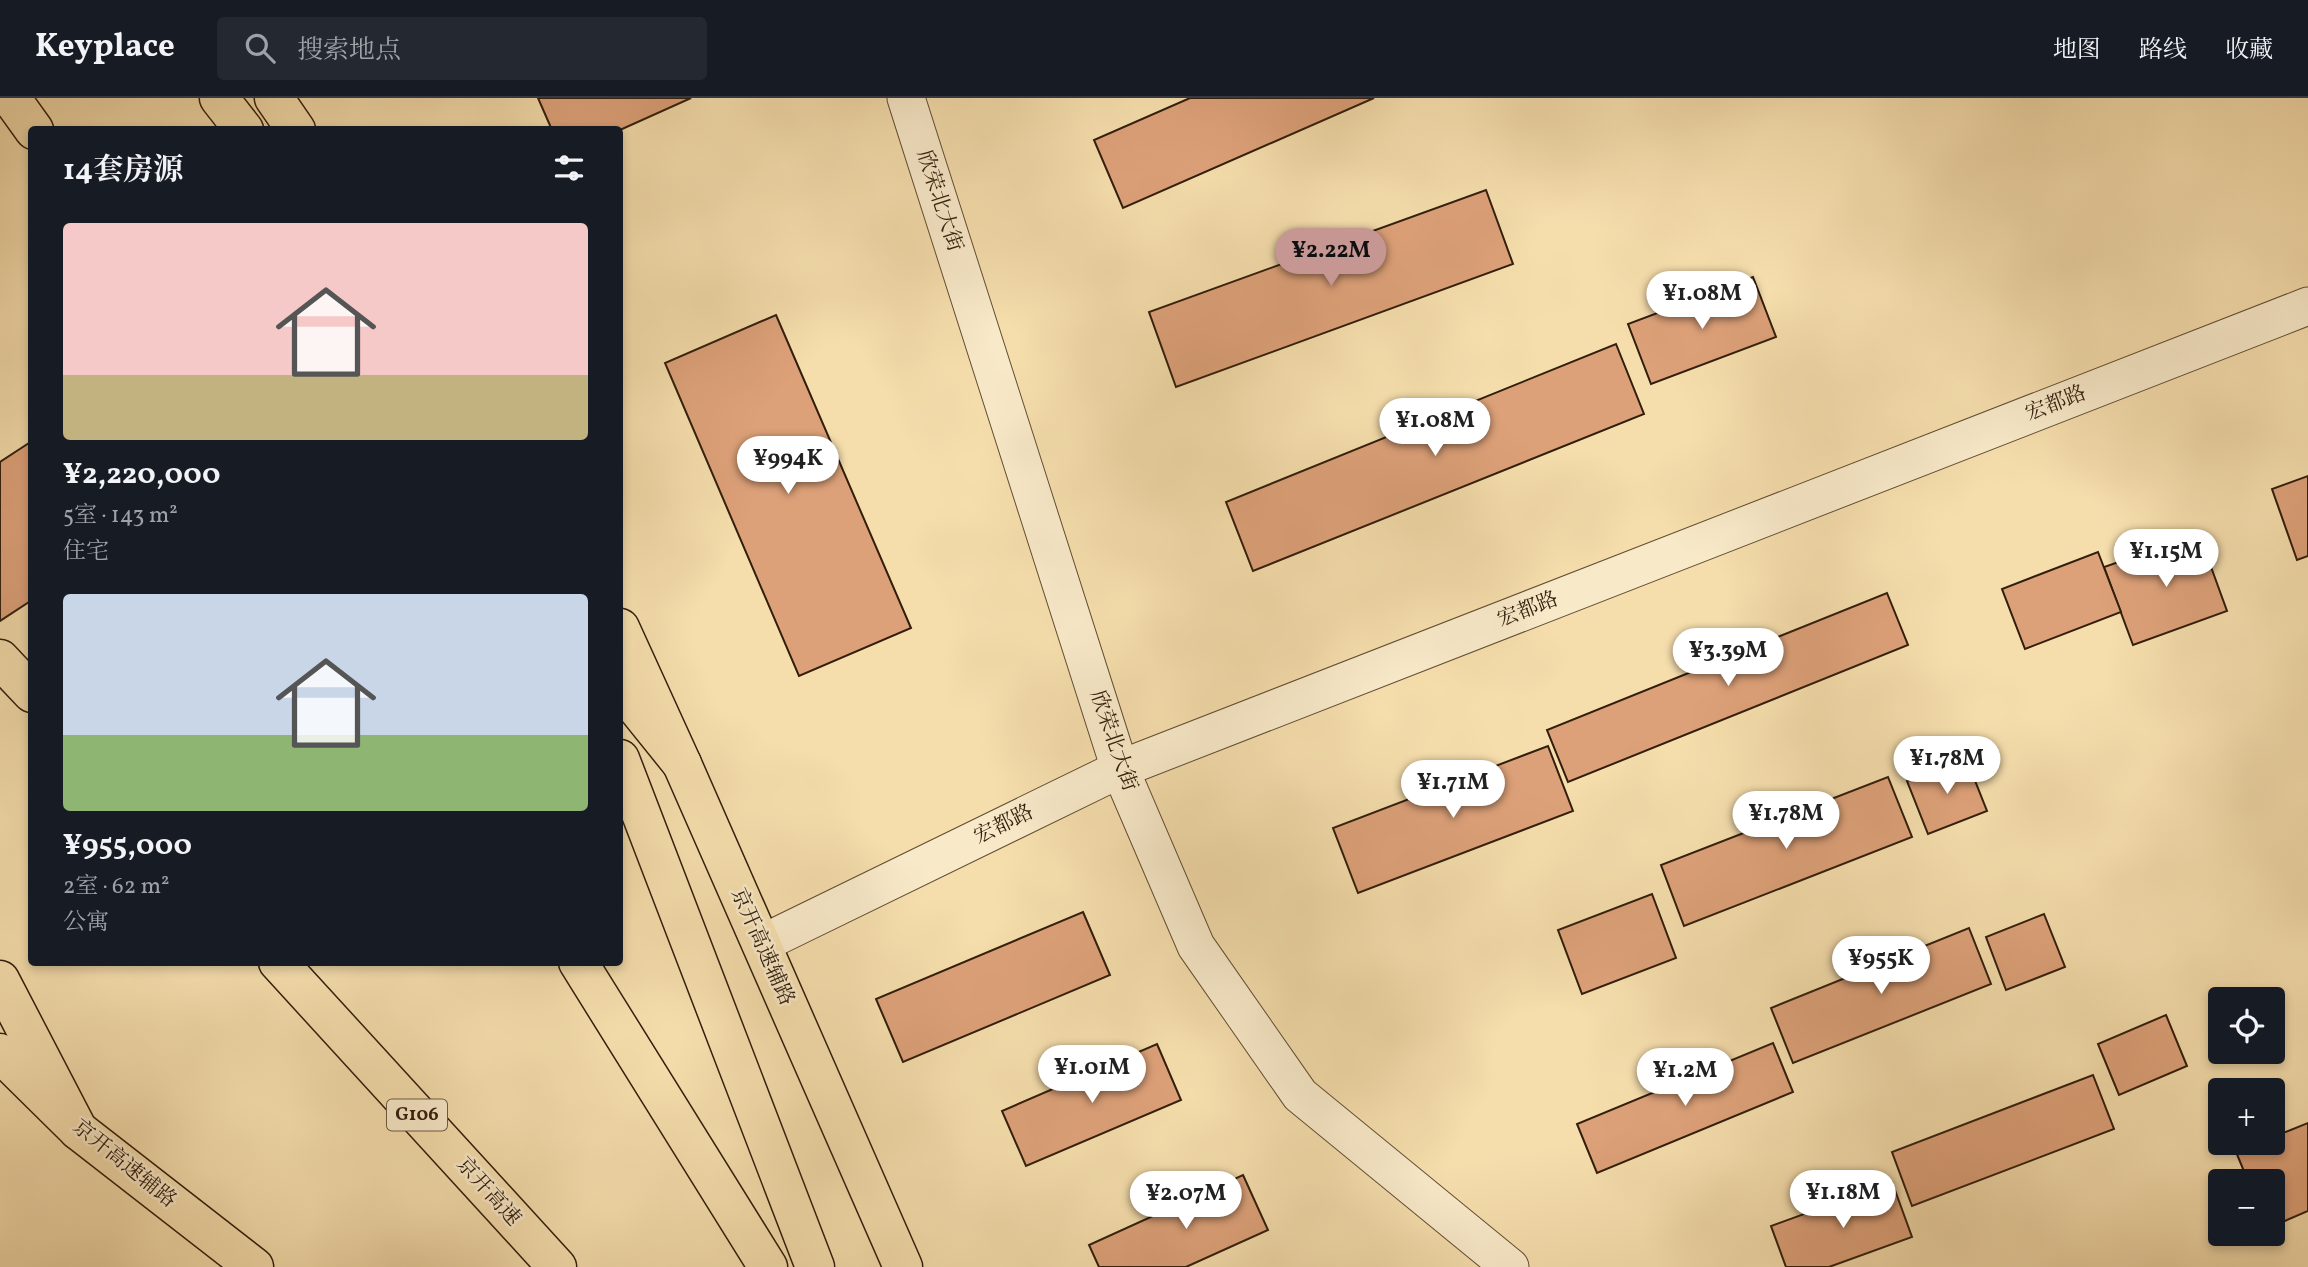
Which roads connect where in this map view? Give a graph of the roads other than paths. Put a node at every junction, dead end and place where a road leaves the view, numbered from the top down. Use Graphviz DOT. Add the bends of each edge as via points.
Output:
graph roads {
  1 [pos="11,98"];
  2 [pos="219,98"];
  3 [pos="274,98"];
  4 [pos="906,98"];
  5 [pos="31,126"];
  6 [pos="241,126"];
  7 [pos="293,126"];
  8 [pos="2308,306"];
  9 [pos="623,635"];
  10 [pos="0,659"];
  11 [pos="28,690"];
  12 [pos="623,691"];
  13 [pos="682,764"];
  14 [pos="623,767"];
  15 [pos="1120,769"];
  16 [pos="761,944"];
  17 [pos="282,966"];
  18 [pos="580,966"];
  19 [pos="0,980"];
  20 [pos="0,1053"];
  21 [pos="78,1130"];
  22 [pos="254,1267"];
  23 [pos="557,1267"];
  24 [pos="768,1267"];
  25 [pos="815,1267"];
  26 [pos="903,1267"];
  27 [pos="1510,1267"];
  1 -- 5 [label="main road"];
  2 -- 6 [label="main road"];
  3 -- 7 [label="main road"];
  4 -- 15 [label="street, 欣荣北大街"];
  8 -- 15 [label="street, 宏都路"];
  9 -- 13 [label="main road, 京开高速辅路"];
  10 -- 11 [label="main road"];
  12 -- 13 [label="main road"];
  13 -- 16 [label="main road, 京开高速辅路"];
  14 -- 25 [label="main road"];
  15 -- 16 [label="street, 宏都路"];
  15 -- 27 [label="street, 欣荣北大街" via="1196,946 1300,1096"];
  16 -- 26 [label="main road, 京开高速辅路"];
  17 -- 23 [label="main road, 京开高速 / G106"];
  18 -- 24 [label="main road"];
  19 -- 21 [label="main road"];
  20 -- 21 [label="main road, 京开高速辅路"];
  21 -- 22 [label="main road, 京开高速辅路"];
}
